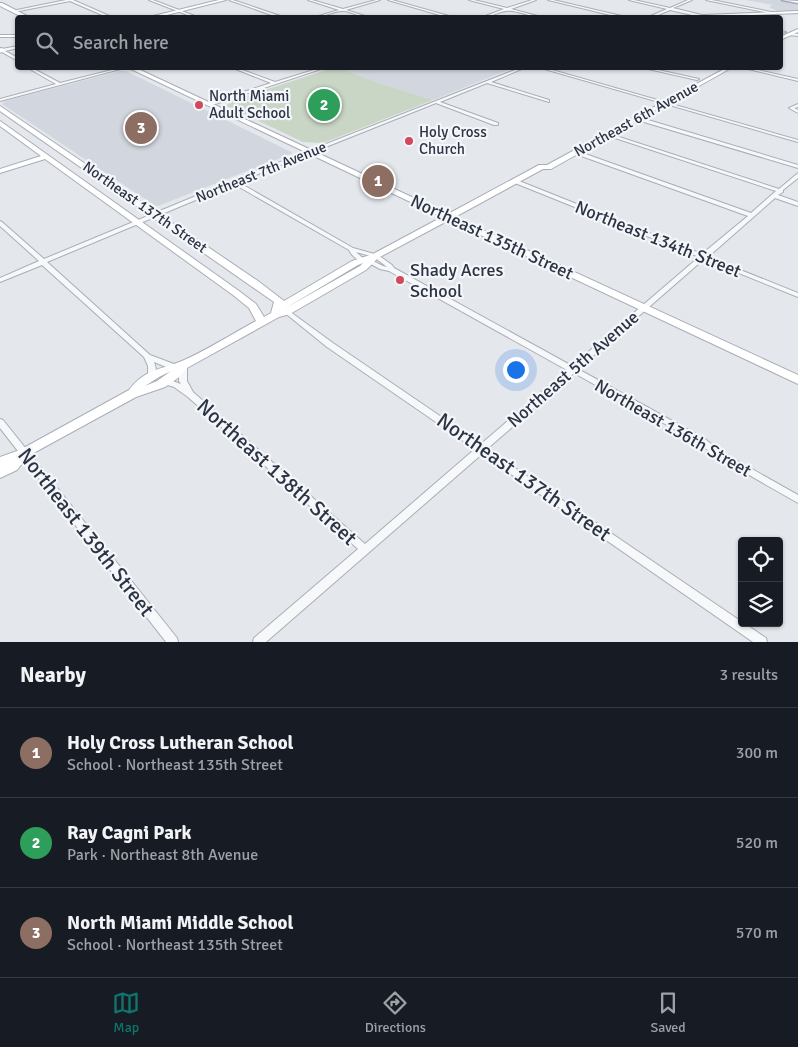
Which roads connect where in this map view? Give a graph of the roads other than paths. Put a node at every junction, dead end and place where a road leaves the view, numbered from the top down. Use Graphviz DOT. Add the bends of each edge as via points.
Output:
graph roads {
  1 [pos="70,0"];
  2 [pos="150,0"];
  3 [pos="224,0"];
  4 [pos="230,0"];
  5 [pos="309,0"];
  6 [pos="379,0"];
  7 [pos="389,0"];
  8 [pos="470,0"];
  9 [pos="535,0"];
  10 [pos="549,0"];
  11 [pos="630,0"];
  12 [pos="691,0"];
  13 [pos="707,0"];
  14 [pos="784,0"];
  15 [pos="798,2"];
  16 [pos="0,4"];
  17 [pos="670,8"];
  18 [pos="506,9"];
  19 [pos="178,10"];
  20 [pos="343,10"];
  21 [pos="679,10"];
  22 [pos="14,11"];
  23 [pos="756,11"];
  24 [pos="798,12"];
  25 [pos="776,13"];
  26 [pos="609,14"];
  27 [pos="23,15"];
  28 [pos="106,15"];
  29 [pos="159,15"];
  30 [pos="191,15"];
  31 [pos="276,15"];
  32 [pos="324,15"];
  33 [pos="360,15"];
  34 [pos="446,15"];
  35 [pos="489,15"];
  36 [pos="530,15"];
  37 [pos="612,15"];
  38 [pos="614,15"];
  39 [pos="652,15"];
  40 [pos="686,15"];
  41 [pos="703,15"];
  42 [pos="718,15"];
  43 [pos="731,15"];
  44 [pos="798,18"];
  45 [pos="798,25"];
  46 [pos="798,30"];
  47 [pos="784,35"];
  48 [pos="798,35"];
  49 [pos="0,36"];
  50 [pos="15,36"];
  51 [pos="15,48"];
  52 [pos="1,50"];
  53 [pos="15,58"];
  54 [pos="34,70"];
  55 [pos="114,70"];
  56 [pos="137,70"];
  57 [pos="240,70"];
  58 [pos="316,70"];
  59 [pos="517,70"];
  60 [pos="550,70"];
  61 [pos="654,70"];
  62 [pos="715,70"];
  63 [pos="724,70"];
  64 [pos="755,70"];
  65 [pos="760,70"];
  66 [pos="798,79"];
  67 [pos="694,81"];
  68 [pos="487,82"];
  69 [pos="274,83"];
  70 [pos="59,84"];
  71 [pos="0,100"];
  72 [pos="436,102"];
  73 [pos="548,102"];
  74 [pos="661,102"];
  75 [pos="210,104"];
  76 [pos="798,105"];
  77 [pos="0,108"];
  78 [pos="798,112"];
  79 [pos="636,118"];
  80 [pos="19,121"];
  81 [pos="2,124"];
  82 [pos="496,124"];
  83 [pos="608,135"];
  84 [pos="798,141"];
  85 [pos="576,148"];
  86 [pos="311,152"];
  87 [pos="44,157"];
  88 [pos="798,167"];
  89 [pos="0,171"];
  90 [pos="798,175"];
  91 [pos="106,180"];
  92 [pos="234,182"];
  93 [pos="518,182"];
  94 [pos="88,187"];
  95 [pos="781,191"];
  96 [pos="775,196"];
  97 [pos="798,204"];
  98 [pos="155,215"];
  99 [pos="751,215"];
  100 [pos="448,217"];
  101 [pos="0,223"];
  102 [pos="136,223"];
  103 [pos="351,249"];
  104 [pos="213,255"];
  105 [pos="703,257"];
  106 [pos="369,259"];
  107 [pos="43,262"];
  108 [pos="194,264"];
  109 [pos="0,280"];
  110 [pos="798,295"];
  111 [pos="644,307"];
  112 [pos="281,313"];
  113 [pos="262,322"];
  114 [pos="147,356"];
  115 [pos="177,366"];
  116 [pos="571,369"];
  117 [pos="152,377"];
  118 [pos="798,380"];
  119 [pos="164,381"];
  120 [pos="134,393"];
  121 [pos="191,395"];
  122 [pos="0,422"];
  123 [pos="482,448"];
  124 [pos="24,454"];
  125 [pos="0,462"];
  126 [pos="0,473"];
  127 [pos="798,499"];
  128 [pos="364,549"];
  129 [pos="173,642"];
  130 [pos="258,642"];
  131 [pos="762,642"];
  1 -- 22 [label="street"];
  1 -- 28 [label="street"];
  2 -- 19 [label="street"];
  3 -- 19 [label="main road"];
  4 -- 31 [label="street"];
  5 -- 20 [label="street"];
  6 -- 20 [label="street"];
  7 -- 34 [label="street"];
  8 -- 18 [label="street"];
  9 -- 18 [label="street"];
  10 -- 26 [label="street"];
  11 -- 17 [label="street"];
  12 -- 17 [label="street"];
  13 -- 23 [label="street"];
  14 -- 15 [label="main road"];
  16 -- 22 [label="main road"];
  17 -- 21 [label="street"];
  17 -- 39 [label="street"];
  18 -- 35 [label="street"];
  18 -- 36 [label="street"];
  19 -- 29 [label="main road"];
  19 -- 30 [label="street"];
  20 -- 32 [label="street"];
  20 -- 33 [label="street"];
  21 -- 40 [label="main road"];
  21 -- 41 [label="street"];
  22 -- 27 [label="main road"];
  23 -- 25 [label="main road"];
  23 -- 42 [label="main road"];
  24 -- 25 [label="main road"];
  25 -- 43 [label="main road"];
  25 -- 44 [label="main road"];
  26 -- 37 [label="street"];
  26 -- 38 [label="street"];
  45 -- 47 [label="main road"];
  46 -- 47 [label="main road"];
  47 -- 48 [label="street"];
  49 -- 50 [label="main road"];
  51 -- 52 [label="street"];
  52 -- 53 [label="street"];
  54 -- 70 [label="street"];
  55 -- 70 [label="street"];
  56 -- 75 [label="main road, Northeast 135th Street"];
  57 -- 69 [label="street"];
  58 -- 69 [label="street"];
  59 -- 68 [label="street, Northeast 7th Avenue"];
  60 -- 74 [label="street"];
  61 -- 67 [label="street"];
  62 -- 67 [label="main road, Northeast 6th Avenue"];
  63 -- 74 [label="main road, Northeast 6th Avenue"];
  64 -- 66 [label="street"];
  65 -- 66 [label="street"];
  67 -- 74 [label="main road, Northeast 6th Avenue"];
  68 -- 72 [label="street, Northeast 7th Avenue"];
  68 -- 73 [label="street"];
  69 -- 75 [label="street"];
  70 -- 71 [label="street"];
  72 -- 82 [label="street"];
  72 -- 86 [label="street, Northeast 7th Avenue"];
  74 -- 79 [label="main road, Northeast 6th Avenue"];
  74 -- 84 [label="street"];
  74 -- 85 [label="main road, Northeast 6th Avenue"];
  75 -- 86 [label="main road, Northeast 135th Street"];
  76 -- 78 [label="street" via="791,108"];
  77 -- 80 [label="main road, Northeast 137th Street"];
  79 -- 83 [label="main road, Northeast 6th Avenue"];
  79 -- 88 [label="street"];
  80 -- 81 [label="main road"];
  80 -- 91 [label="main road, Northeast 137th Street"];
  81 -- 87 [label="main road, Northeast 137th Street"];
  83 -- 85 [label="main road, Northeast 6th Avenue"];
  83 -- 95 [label="street"];
  85 -- 93 [label="main road, Northeast 6th Avenue" via="541,164 542,168"];
  85 -- 99 [label="street"];
  86 -- 92 [label="street, Northeast 7th Avenue"];
  86 -- 100 [label="main road, Northeast 135th Street"];
  87 -- 89 [label="main road"];
  87 -- 94 [label="main road, Northeast 137th Street"];
  90 -- 95 [label="street, Northeast 5th Avenue"];
  91 -- 94 [label="main road"];
  91 -- 98 [label="main road, Northeast 137th Street"];
  92 -- 98 [label="street, Northeast 7th Avenue"];
  92 -- 103 [label="street, Northeast 136th Street"];
  93 -- 100 [label="main road, Northeast 6th Avenue"];
  93 -- 105 [label="street, Northeast 134th Street"];
  94 -- 102 [label="main road, Northeast 137th Street"];
  95 -- 96 [label="street, Northeast 5th Avenue"];
  96 -- 97 [label="street"];
  96 -- 99 [label="street, Northeast 5th Avenue"];
  98 -- 102 [label="street, Northeast 7th Avenue"];
  98 -- 104 [label="main road, Northeast 137th Street"];
  99 -- 105 [label="street, Northeast 5th Avenue"];
  100 -- 106 [label="main road, Northeast 6th Avenue"];
  100 -- 111 [label="main road, Northeast 135th Street"];
  101 -- 107 [label="street"];
  102 -- 107 [label="street, Northeast 7th Avenue"];
  102 -- 108 [label="main road, Northeast 137th Street"];
  103 -- 106 [label="street, Northeast 136th Street"];
  103 -- 106 [label="street, Northeast 136th Street" via="353,253"];
  104 -- 108 [label="main road"];
  104 -- 112 [label="main road, Northeast 137th Street" via="279,301"];
  105 -- 110 [label="street, Northeast 134th Street"];
  105 -- 111 [label="street, Northeast 5th Avenue"];
  106 -- 112 [label="main road, Northeast 6th Avenue"];
  106 -- 116 [label="street, Northeast 136th Street"];
  107 -- 109 [label="street, Northeast 7th Avenue"];
  107 -- 114 [label="street"];
  108 -- 113 [label="main road, Northeast 137th Street" via="253,306"];
  111 -- 116 [label="street, Northeast 5th Avenue"];
  111 -- 118 [label="main road, Northeast 135th Street"];
  112 -- 113 [label="main road, Northeast 6th Avenue"];
  112 -- 123 [label="street, Northeast 137th Street"];
  113 -- 115 [label="main road, Northeast 6th Avenue"];
  114 -- 115 [label="street" via="163,364"];
  114 -- 117 [label="street" via="152,366"];
  115 -- 117 [label="main road, Northeast 6th Avenue"];
  115 -- 119 [label="main road, Northeast 6th Avenue" via="178,373"];
  115 -- 121 [label="street, Northeast 138th Street"];
  116 -- 123 [label="street, Northeast 5th Avenue"];
  116 -- 127 [label="street, Northeast 136th Street" via="702,441 717,453"];
  117 -- 120 [label="main road, Northeast 6th Avenue" via="138,384"];
  119 -- 120 [label="main road, Northeast 6th Avenue" via="144,392"];
  119 -- 121 [label="street, Northeast 138th Street"];
  120 -- 124 [label="main road, Northeast 6th Avenue"];
  121 -- 128 [label="street, Northeast 138th Street"];
  122 -- 124 [label="street, Northeast 139th Street"];
  123 -- 128 [label="street, Northeast 5th Avenue"];
  123 -- 131 [label="street, Northeast 137th Street"];
  124 -- 125 [label="main road, Northeast 6th Avenue"];
  124 -- 126 [label="main road, Northeast 6th Avenue" via="13,466"];
  124 -- 129 [label="street, Northeast 139th Street"];
  128 -- 130 [label="street, Northeast 5th Avenue"];
}
